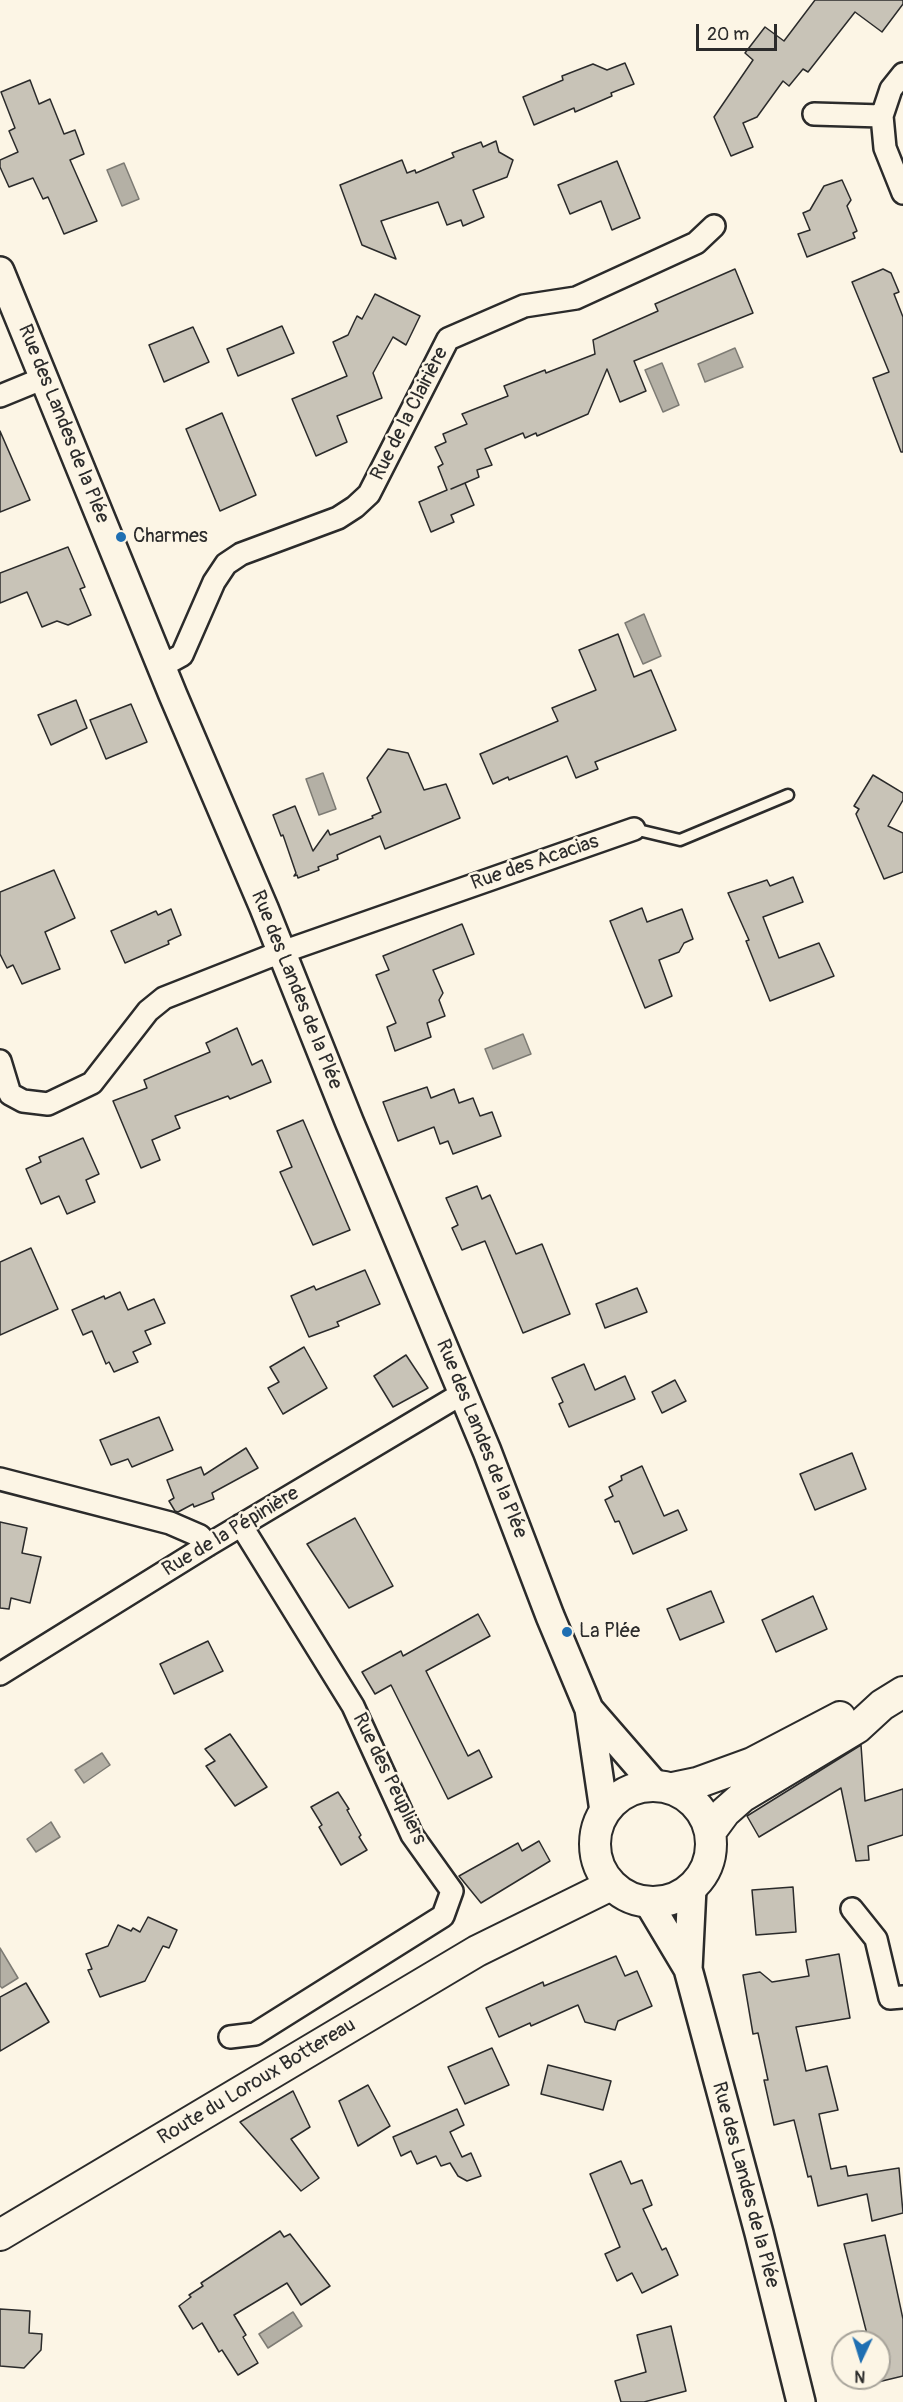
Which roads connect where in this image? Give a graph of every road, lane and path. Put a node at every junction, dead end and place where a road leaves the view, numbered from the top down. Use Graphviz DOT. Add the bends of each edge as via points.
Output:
graph roads {
  1 [pos="903,74"];
  2 [pos="814,114"];
  3 [pos="882,116"];
  4 [pos="903,193"];
  5 [pos="714,226"];
  6 [pos="0,272"];
  7 [pos="44,378"];
  8 [pos="0,396"];
  9 [pos="162,666"];
  10 [pos="788,795"];
  11 [pos="634,829"];
  12 [pos="282,952"];
  13 [pos="0,1061"];
  14 [pos="463,1393"];
  15 [pos="0,1479"];
  16 [pos="241,1525"];
  17 [pos="208,1545"];
  18 [pos="0,1674"];
  19 [pos="893,1698"];
  20 [pos="589,1709"];
  21 [pos="664,1786"];
  22 [pos="604,1811"];
  23 [pos="711,1832"];
  24 [pos="604,1874"];
  25 [pos="693,1888"];
  26 [pos="648,1902"];
  27 [pos="852,1909"];
  28 [pos="688,1969"];
  29 [pos="903,1997"];
  30 [pos="230,2037"];
  31 [pos="0,2235"];
  32 [pos="801,2402"];
  1 -- 3 [label="street" via="891,89"];
  2 -- 3 [label="street"];
  3 -- 4 [label="street" via="885,148"];
  5 -- 9 [label="street, Rue de la Clairière" via="696,243 576,298 524,306 448,339 369,494 338,518 241,554 226,564 182,655"];
  6 -- 7 [label="street, Rue des Landes de la Plée"];
  7 -- 8 [label="street"];
  7 -- 9 [label="street, Rue des Landes de la Plée"];
  9 -- 12 [label="street, Rue des Landes de la Plée"];
  10 -- 11 [label="lane, Rue des Acacias" via="680,840"];
  11 -- 12 [label="street, Rue des Acacias"];
  12 -- 13 [label="street, Rue des Acacias" via="156,1003 92,1083 48,1104 23,1101 10,1094"];
  12 -- 14 [label="street, Rue des Landes de la Plée"];
  14 -- 16 [label="street, Rue de la Pépinière"];
  14 -- 20 [label="street, Rue des Landes de la Plée"];
  15 -- 17 [label="street" via="170,1523 200,1536"];
  16 -- 17 [label="street, Rue de la Pépinière"];
  16 -- 30 [label="street, Rue des Peupliers" via="353,1706 412,1835 452,1891 443,1916 255,2034"];
  17 -- 18 [label="street, Rue de la Pépinière"];
  19 -- 21 [label="main road" via="851,1710 729,1773 697,1783"];
  19 -- 23 [label="main road" via="857,1728 742,1797"];
  20 -- 21 [label="street, Rue des Landes de la Plée"];
  20 -- 22 [label="street, Rue des Landes de la Plée"];
  21 -- 22 [label="main road" via="636,1788 618,1797"];
  21 -- 23 [label="main road" via="690,1798 704,1813"];
  22 -- 24 [label="main road" via="594,1845"];
  23 -- 25 [label="main road" via="712,1852 705,1872"];
  24 -- 26 [label="main road" via="630,1898"];
  24 -- 31 [label="main road, Route du Loroux Bottereau"];
  25 -- 26 [label="main road" via="674,1900"];
  25 -- 28 [label="street, Rue des Landes de la Plée"];
  26 -- 28 [label="street, Rue des Landes de la Plée"];
  27 -- 29 [label="street" via="876,1939 890,1998"];
  28 -- 32 [label="street, Rue des Landes de la Plée"];
}
